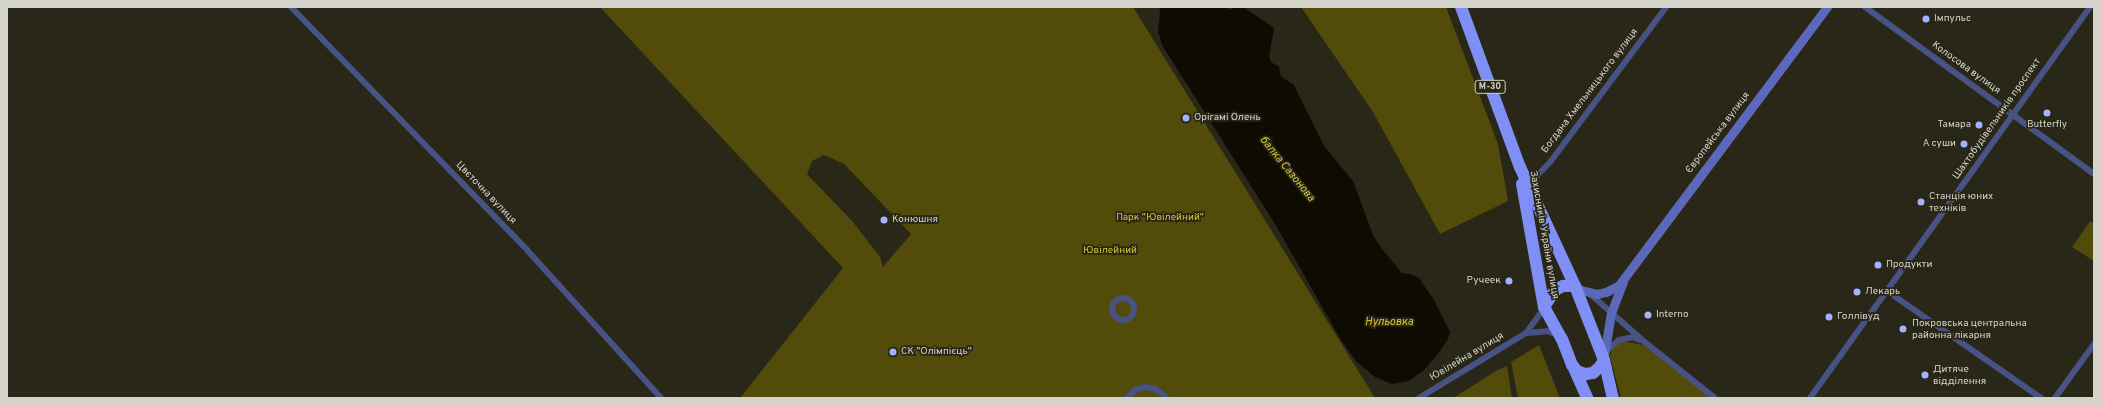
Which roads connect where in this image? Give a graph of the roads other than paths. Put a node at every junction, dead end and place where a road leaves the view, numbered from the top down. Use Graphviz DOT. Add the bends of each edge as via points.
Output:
graph roads {
  1 [pos="291,7"];
  2 [pos="1461,7"];
  3 [pos="1666,7"];
  4 [pos="1827,7"];
  5 [pos="1865,7"];
  6 [pos="2090,7"];
  7 [pos="2012,114"];
  8 [pos="1520,167"];
  9 [pos="2094,174"];
  10 [pos="1528,185"];
  11 [pos="1627,273"];
  12 [pos="1575,286"];
  13 [pos="1887,292"];
  14 [pos="1589,293"];
  15 [pos="1544,307"];
  16 [pos="1611,313"];
  17 [pos="1526,333"];
  18 [pos="1562,339"];
  19 [pos="1646,343"];
  20 [pos="2094,344"];
  21 [pos="1604,356"];
  22 [pos="1572,364"];
  23 [pos="661,398"];
  24 [pos="1127,398"];
  25 [pos="1167,398"];
  26 [pos="1419,398"];
  27 [pos="1587,398"];
  28 [pos="1613,398"];
  29 [pos="1715,398"];
  30 [pos="1810,398"];
  31 [pos="2041,398"];
  32 [pos="2055,398"];
  1 -- 23 [label="street, Цвєточна вулиця" via="516,239"];
  2 -- 8 [label="highway, Захисників України вулиця / М-30"];
  3 -- 10 [label="street, Богдана Хмельницького вулиця" via="1551,161"];
  4 -- 11 [label="street, Європейська вулиця"];
  5 -- 7 [label="street, Колосова вулиця"];
  6 -- 7 [label="street, Шахтобудівельників проспект"];
  7 -- 9 [label="street, Колосова вулиця"];
  7 -- 13 [label="street, Шахтобудівельників проспект"];
  8 -- 10 [label="highway, Захисників України вулиця / М-30"];
  8 -- 15 [label="highway, Захисників України вулиця / М-30"];
  10 -- 12 [label="highway, Захисників України вулиця / М-30"];
  11 -- 14 [label="street, Європейська вулиця" via="1619,285 1606,292"];
  11 -- 16 [label="street, Європейська вулиця"];
  12 -- 14 [label="street"];
  12 -- 15 [label="highway" via="1557,289"];
  12 -- 21 [label="highway, М-30"];
  13 -- 30 [label="street, Шахтобудівельників проспект"];
  13 -- 31 [label="street"];
  14 -- 16 [label="street"];
  15 -- 17 [label="street, Ювілейна вулиця"];
  15 -- 18 [label="highway, М-30"];
  16 -- 19 [label="street"];
  16 -- 21 [label="street, Європейська вулиця"];
  17 -- 18 [label="street, Ювілейна вулиця" via="1547,331"];
  17 -- 26 [label="street, Ювілейна вулиця"];
  18 -- 22 [label="highway, М-30"];
  19 -- 21 [label="street" via="1640,339 1626,338 1612,344"];
  19 -- 29 [label="street"];
  20 -- 32 [label="street"];
  21 -- 22 [label="highway" via="1600,368 1589,373 1577,371"];
  21 -- 28 [label="highway, М-30"];
  22 -- 27 [label="highway, М-30"];
  24 -- 25 [label="street" via="1135,390 1146,387 1156,389"];
}
